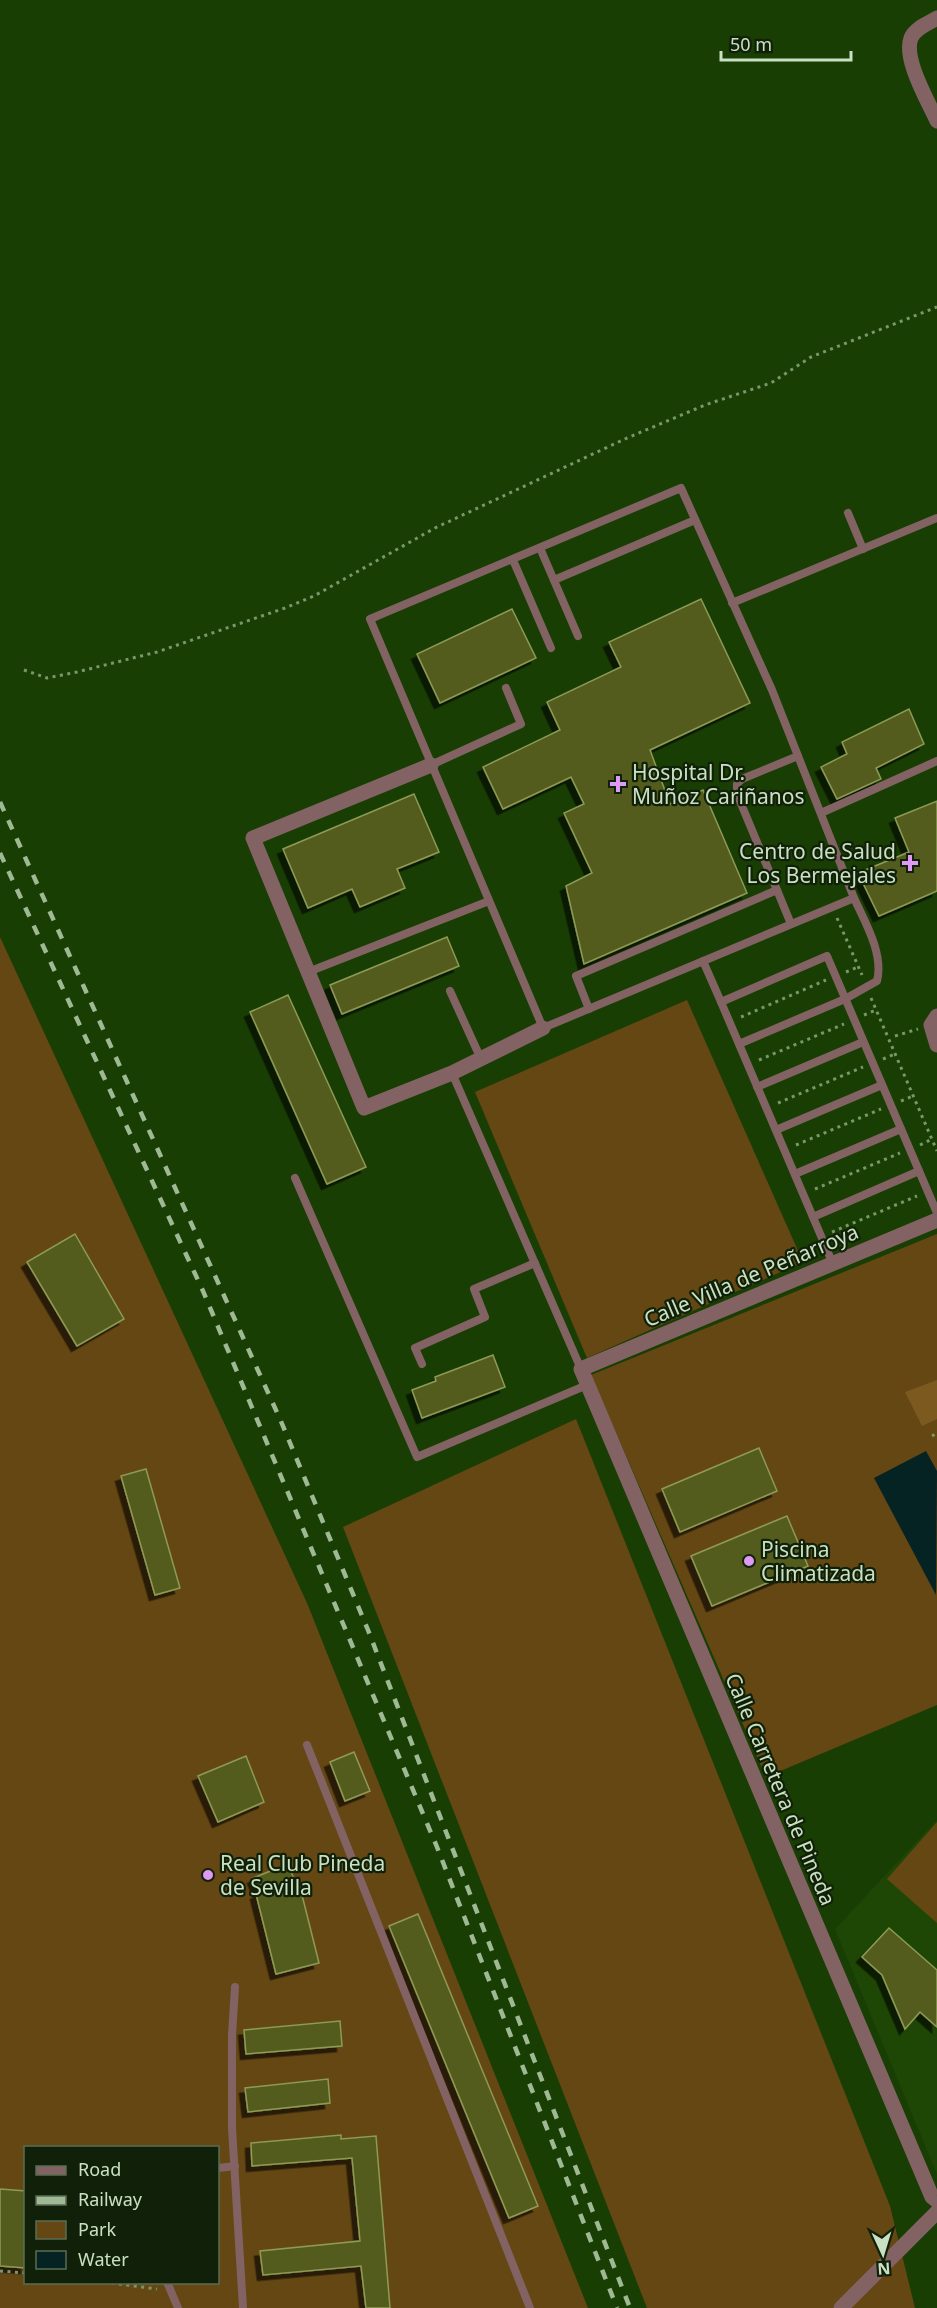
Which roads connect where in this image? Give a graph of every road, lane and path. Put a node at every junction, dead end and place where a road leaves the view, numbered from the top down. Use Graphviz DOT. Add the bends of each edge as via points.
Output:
graph roads {
  1 [pos="937,18"];
  2 [pos="937,121"];
  3 [pos="937,307"];
  4 [pos="848,513"];
  5 [pos="937,518"];
  6 [pos="695,520"];
  7 [pos="540,548"];
  8 [pos="863,549"];
  9 [pos="513,560"];
  10 [pos="554,580"];
  11 [pos="732,603"];
  12 [pos="578,636"];
  13 [pos="551,648"];
  14 [pos="24,670"];
  15 [pos="506,688"];
  16 [pos="798,756"];
  17 [pos="937,761"];
  18 [pos="431,765"];
  19 [pos="821,813"];
  20 [pos="777,890"];
  21 [pos="854,898"];
  22 [pos="489,901"];
  23 [pos="832,907"];
  24 [pos="791,924"];
  25 [pos="704,961"];
  26 [pos="858,967"];
  27 [pos="308,972"];
  28 [pos="836,976"];
  29 [pos="867,988"];
  30 [pos="450,991"];
  31 [pos="845,999"];
  32 [pos="721,1002"];
  33 [pos="589,1009"];
  34 [pos="876,1010"];
  35 [pos="854,1020"];
  36 [pos="934,1021"];
  37 [pos="729,1022"];
  38 [pos="543,1028"];
  39 [pos="895,1036"];
  40 [pos="863,1042"];
  41 [pos="739,1044"];
  42 [pos="937,1045"];
  43 [pos="895,1054"];
  44 [pos="481,1059"];
  45 [pos="873,1063"];
  46 [pos="748,1065"];
  47 [pos="452,1073"];
  48 [pos="882,1085"];
  49 [pos="758,1087"];
  50 [pos="913,1096"];
  51 [pos="891,1105"];
  52 [pos="766,1108"];
  53 [pos="901,1129"];
  54 [pos="776,1130"];
  55 [pos="932,1140"];
  56 [pos="910,1149"];
  57 [pos="784,1150"];
  58 [pos="937,1151"];
  59 [pos="919,1172"];
  60 [pos="795,1174"];
  61 [pos="296,1179"];
  62 [pos="928,1191"];
  63 [pos="803,1194"];
  64 [pos="937,1214"];
  65 [pos="813,1217"];
  66 [pos="937,1220"];
  67 [pos="822,1237"];
  68 [pos="535,1263"];
  69 [pos="833,1264"];
  70 [pos="422,1364"];
  71 [pos="581,1369"];
  72 [pos="588,1388"];
  73 [pos="937,1433"];
  74 [pos="932,1436"];
  75 [pos="307,1745"];
  76 [pos="235,1987"];
  77 [pos="235,2166"];
  78 [pos="219,2169"];
  79 [pos="937,2201"];
  80 [pos="937,2212"];
  81 [pos="0,2271"];
  82 [pos="24,2274"];
  83 [pos="125,2284"];
  84 [pos="167,2286"];
  85 [pos="178,2308"];
  86 [pos="243,2308"];
  87 [pos="530,2308"];
  88 [pos="842,2308"];
  1 -- 2 [label="street" via="912,37 912,64"];
  3 -- 14 [label="path" via="811,357 771,383 627,438 435,528 314,596 285,608 134,658 47,678"];
  4 -- 8 [label="lane"];
  5 -- 8 [label="lane"];
  6 -- 7 [label="lane" via="681,488"];
  6 -- 10 [label="lane"];
  6 -- 11 [label="lane"];
  7 -- 9 [label="lane"];
  7 -- 10 [label="lane"];
  8 -- 11 [label="lane"];
  9 -- 13 [label="lane"];
  9 -- 18 [label="lane" via="370,620"];
  10 -- 12 [label="lane"];
  11 -- 16 [label="lane"];
  15 -- 18 [label="lane" via="521,724"];
  16 -- 19 [label="lane"];
  16 -- 20 [label="lane" via="737,784 737,794"];
  17 -- 19 [label="lane"];
  18 -- 22 [label="lane"];
  18 -- 27 [label="street" via="253,838"];
  19 -- 21 [label="lane"];
  20 -- 24 [label="lane"];
  20 -- 33 [label="lane" via="576,976"];
  21 -- 23 [label="lane"];
  21 -- 29 [label="lane" via="880,968 877,981"];
  22 -- 27 [label="lane"];
  22 -- 38 [label="lane"];
  23 -- 24 [label="lane"];
  23 -- 26 [label="path"];
  24 -- 25 [label="lane"];
  25 -- 32 [label="lane"];
  25 -- 33 [label="lane"];
  26 -- 28 [label="path"];
  26 -- 29 [label="path"];
  27 -- 47 [label="street" via="364,1108"];
  28 -- 31 [label="lane"];
  28 -- 32 [label="lane" via="827,956"];
  28 -- 37 [label="path"];
  29 -- 31 [label="lane"];
  29 -- 34 [label="path"];
  30 -- 44 [label="lane"];
  31 -- 35 [label="lane"];
  31 -- 41 [label="lane"];
  32 -- 37 [label="lane"];
  33 -- 38 [label="lane"];
  34 -- 35 [label="path"];
  34 -- 43 [label="path"];
  35 -- 40 [label="lane"];
  35 -- 46 [label="path"];
  36 -- 39 [label="path"];
  36 -- 42 [label="street"];
  37 -- 41 [label="lane"];
  38 -- 44 [label="street"];
  40 -- 45 [label="lane"];
  40 -- 49 [label="lane"];
  41 -- 46 [label="lane"];
  43 -- 45 [label="path"];
  43 -- 50 [label="path"];
  44 -- 47 [label="street"];
  45 -- 48 [label="lane"];
  45 -- 52 [label="path"];
  46 -- 49 [label="lane"];
  47 -- 68 [label="lane"];
  48 -- 51 [label="lane"];
  48 -- 54 [label="lane"];
  49 -- 52 [label="lane"];
  50 -- 51 [label="path"];
  50 -- 55 [label="path"];
  51 -- 53 [label="lane"];
  51 -- 57 [label="path"];
  52 -- 54 [label="lane"];
  53 -- 56 [label="lane"];
  53 -- 60 [label="lane"];
  54 -- 57 [label="lane"];
  55 -- 56 [label="path"];
  55 -- 58 [label="path"];
  56 -- 59 [label="lane"];
  56 -- 63 [label="path"];
  57 -- 60 [label="lane"];
  59 -- 62 [label="lane"];
  59 -- 65 [label="lane"];
  60 -- 63 [label="lane"];
  61 -- 72 [label="lane" via="417,1457"];
  62 -- 64 [label="lane"];
  62 -- 67 [label="path"];
  63 -- 65 [label="lane"];
  65 -- 67 [label="lane"];
  66 -- 69 [label="street, Calle Villa de Peñarroya"];
  67 -- 69 [label="lane"];
  68 -- 70 [label="lane" via="474,1289 485,1317 415,1348"];
  68 -- 71 [label="lane"];
  69 -- 71 [label="street, Calle Villa de Peñarroya"];
  71 -- 72 [label="street, Calle Carretera de Pineda"];
  72 -- 79 [label="street, Calle Carretera de Pineda" via="932,2197"];
  73 -- 74 [label="path"];
  75 -- 87 [label="lane"];
  76 -- 77 [label="lane"];
  77 -- 78 [label="lane"];
  77 -- 86 [label="lane"];
  80 -- 88 [label="street"];
  81 -- 82 [label="path"];
  83 -- 84 [label="path"];
  84 -- 85 [label="lane"];
}
